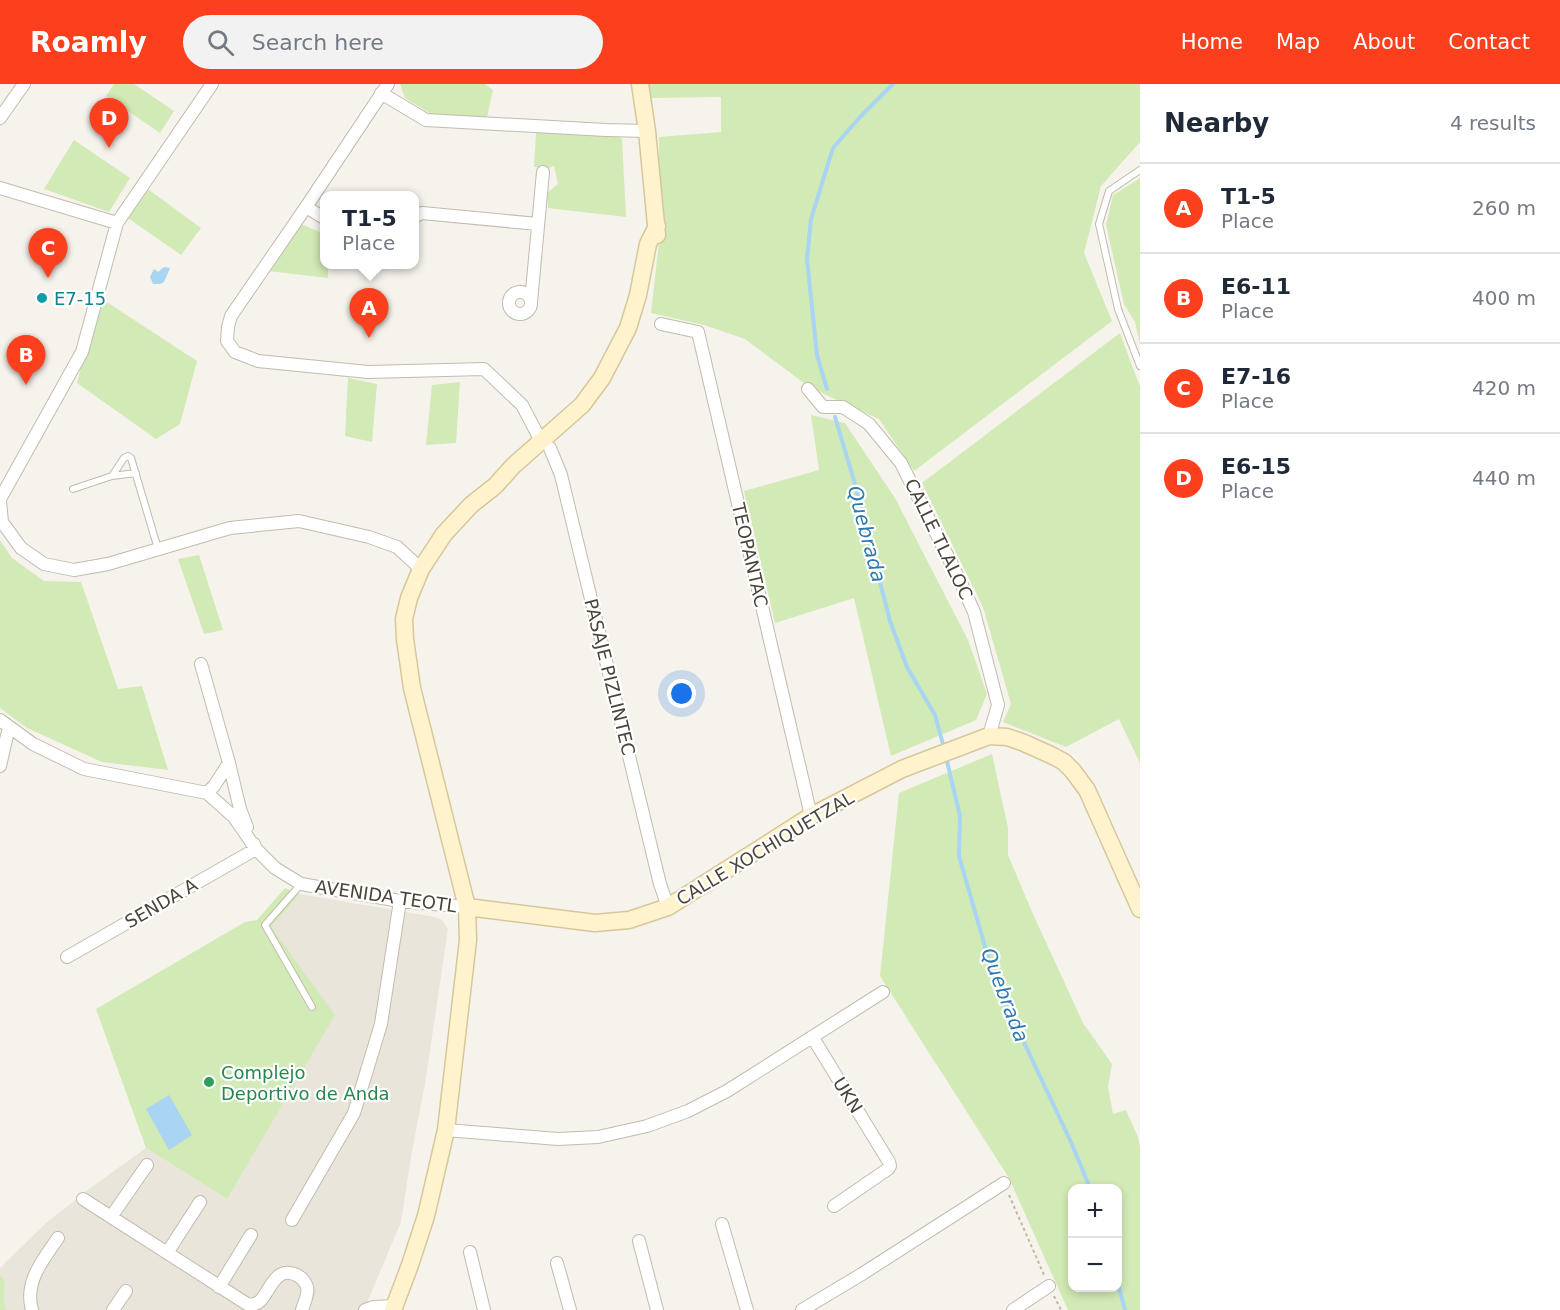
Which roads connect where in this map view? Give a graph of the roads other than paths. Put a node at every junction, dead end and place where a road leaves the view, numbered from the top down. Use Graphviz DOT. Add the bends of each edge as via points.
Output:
graph roads {
  1 [pos="24,84"];
  2 [pos="212,84"];
  3 [pos="640,84"];
  4 [pos="384,88"];
  5 [pos="0,118"];
  6 [pos="647,131"];
  7 [pos="1140,171"];
  8 [pos="543,172"];
  9 [pos="0,188"];
  10 [pos="306,207"];
  11 [pos="419,214"];
  12 [pos="320,216"];
  13 [pos="117,223"];
  14 [pos="538,224"];
  15 [pos="531,302"];
  16 [pos="661,324"];
  17 [pos="1140,366"];
  18 [pos="808,389"];
  19 [pos="546,444"];
  20 [pos="136,473"];
  21 [pos="112,476"];
  22 [pos="73,489"];
  23 [pos="0,500"];
  24 [pos="158,549"];
  25 [pos="421,569"];
  26 [pos="201,664"];
  27 [pos="4,724"];
  28 [pos="989,736"];
  29 [pos="229,762"];
  30 [pos="0,766"];
  31 [pos="207,793"];
  32 [pos="811,816"];
  33 [pos="256,849"];
  34 [pos="301,884"];
  35 [pos="400,901"];
  36 [pos="466,907"];
  37 [pos="668,907"];
  38 [pos="1140,909"];
  39 [pos="67,957"];
  40 [pos="883,992"];
  41 [pos="312,1007"];
  42 [pos="813,1038"];
  43 [pos="446,1130"];
  44 [pos="147,1165"];
  45 [pos="1004,1184"];
  46 [pos="83,1199"];
  47 [pos="200,1202"];
  48 [pos="834,1206"];
  49 [pos="111,1217"];
  50 [pos="292,1220"];
  51 [pos="722,1224"];
  52 [pos="251,1235"];
  53 [pos="58,1238"];
  54 [pos="639,1240"];
  55 [pos="470,1252"];
  56 [pos="167,1254"];
  57 [pos="557,1263"];
  58 [pos="1049,1286"];
  59 [pos="219,1287"];
  60 [pos="126,1291"];
  61 [pos="394,1308"];
  62 [pos="32,1310"];
  63 [pos="113,1310"];
  64 [pos="302,1310"];
  65 [pos="364,1310"];
  66 [pos="484,1310"];
  67 [pos="570,1310"];
  68 [pos="657,1310"];
  69 [pos="747,1310"];
  70 [pos="802,1310"];
  71 [pos="1013,1310"];
  1 -- 5 [label="street"];
  2 -- 13 [label="street"];
  3 -- 6 [label="main road"];
  4 -- 6 [label="street" via="426,120"];
  4 -- 10 [label="street"];
  6 -- 19 [label="main road" via="658,246 638,332 612,381 592,408"];
  7 -- 17 [label="lane" via="1109,191 1099,224 1118,309"];
  8 -- 14 [label="street"];
  9 -- 13 [label="street"];
  10 -- 12 [label="street"];
  10 -- 19 [label="street, PASAJE PIZLINTEC" via="231,316 227,340 235,352 258,361 368,372 484,369 522,405"];
  11 -- 14 [label="street"];
  13 -- 23 [label="street" via="82,352"];
  14 -- 15 [label="street"];
  16 -- 32 [label="street, TEOPANTAC" via="698,332"];
  18 -- 28 [label="street, CALLE TLALOC" via="823,406 843,407 869,424 902,463 974,612 998,705"];
  19 -- 25 [label="main road" via="516,475 471,505 444,534"];
  19 -- 37 [label="street, PASAJE PIZLINTEC" via="561,475"];
  20 -- 21 [label="lane"];
  20 -- 21 [label="lane" via="128,456"];
  20 -- 24 [label="lane"];
  21 -- 22 [label="lane"];
  23 -- 24 [label="street" via="2,522 21,548 44,564 74,570"];
  24 -- 25 [label="street" via="230,528 299,521 397,547"];
  25 -- 36 [label="main road" via="404,619 405,639 412,688"];
  26 -- 29 [label="street"];
  27 -- 30 [label="street"];
  27 -- 31 [label="street, AVENIDA TEOTL" via="84,770"];
  28 -- 32 [label="main road, CALLE XOCHIQUETZAL" via="902,769"];
  28 -- 38 [label="main road" via="1022,742 1064,762 1073,771 1087,790"];
  29 -- 31 [label="street"];
  29 -- 33 [label="street" via="240,809"];
  31 -- 33 [label="street, AVENIDA TEOTL" via="234,816"];
  32 -- 37 [label="main road, CALLE XOCHIQUETZAL"];
  33 -- 34 [label="street, AVENIDA TEOTL" via="275,868"];
  33 -- 39 [label="street, SENDA A"];
  34 -- 35 [label="street, AVENIDA TEOTL"];
  34 -- 41 [label="lane" via="265,925"];
  35 -- 36 [label="street, AVENIDA TEOTL"];
  35 -- 50 [label="street" via="381,1024 354,1113"];
  36 -- 37 [label="main road, CALLE XOCHIQUETZAL" via="595,923 629,920"];
  36 -- 43 [label="main road" via="468,940"];
  40 -- 42 [label="street"];
  42 -- 43 [label="street" via="727,1091 646,1126 598,1137 558,1139"];
  42 -- 48 [label="street, UKN" via="890,1166"];
  43 -- 61 [label="main road" via="426,1216"];
  44 -- 49 [label="street"];
  45 -- 70 [label="street"];
  46 -- 49 [label="street"];
  47 -- 56 [label="street"];
  49 -- 56 [label="street"];
  51 -- 69 [label="street"];
  52 -- 59 [label="street"];
  53 -- 62 [label="street" via="36,1270 31,1286"];
  54 -- 68 [label="street"];
  55 -- 66 [label="street"];
  56 -- 59 [label="street"];
  57 -- 67 [label="street"];
  58 -- 71 [label="street"];
  59 -- 64 [label="street" via="251,1305 260,1300 277,1277 288,1272 296,1274 307,1286"];
  60 -- 63 [label="street"];
  61 -- 65 [label="street"];
}
